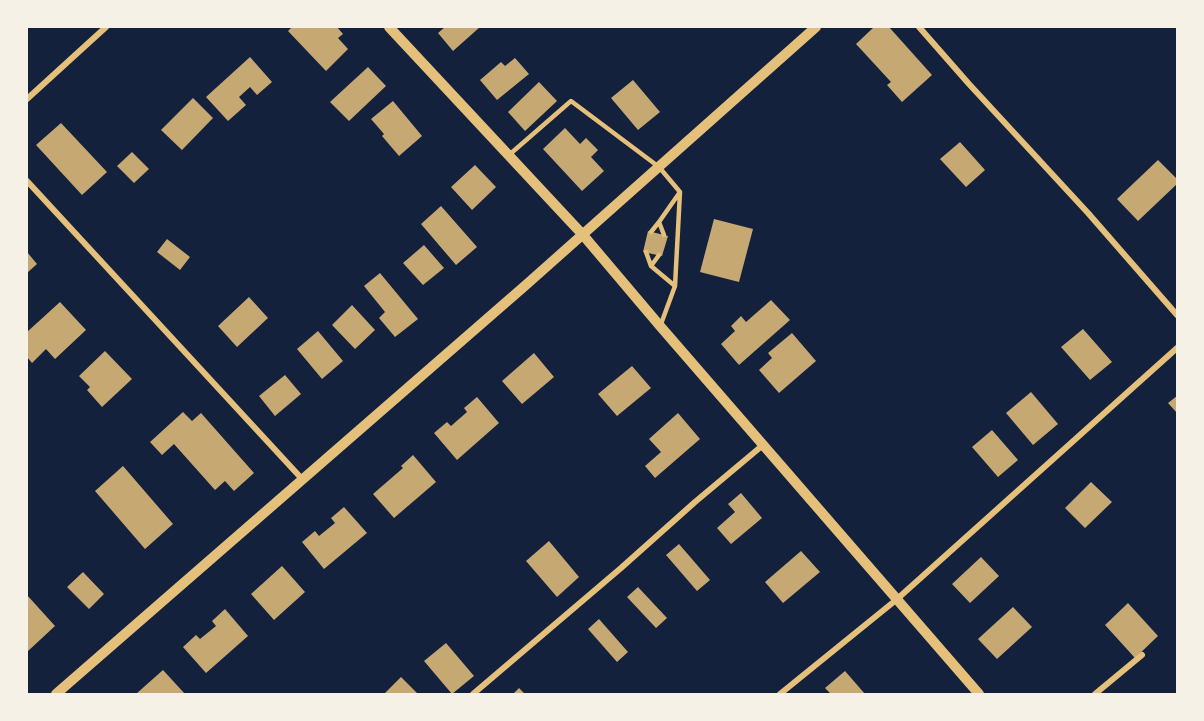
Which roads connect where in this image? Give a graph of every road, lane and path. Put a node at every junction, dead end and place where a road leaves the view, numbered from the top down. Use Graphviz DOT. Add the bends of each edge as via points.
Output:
graph roads {
  1 [pos="106,27"];
  2 [pos="389,27"];
  3 [pos="816,27"];
  4 [pos="920,27"];
  5 [pos="27,99"];
  6 [pos="509,155"];
  7 [pos="659,167"];
  8 [pos="27,181"];
  9 [pos="680,192"];
  10 [pos="659,222"];
  11 [pos="651,232"];
  12 [pos="584,235"];
  13 [pos="664,235"];
  14 [pos="646,252"];
  15 [pos="659,255"];
  16 [pos="651,266"];
  17 [pos="675,286"];
  18 [pos="1177,315"];
  19 [pos="660,326"];
  20 [pos="1177,348"];
  21 [pos="763,445"];
  22 [pos="303,480"];
  23 [pos="896,600"];
  24 [pos="1142,655"];
  25 [pos="56,694"];
  26 [pos="473,694"];
  27 [pos="780,694"];
  28 [pos="979,694"];
  29 [pos="1095,694"];
  1 -- 5 [label="street"];
  2 -- 6 [label="street"];
  3 -- 7 [label="street"];
  4 -- 18 [label="street"];
  6 -- 7 [label="lane" via="571,101"];
  6 -- 12 [label="street"];
  7 -- 9 [label="lane"];
  7 -- 12 [label="street"];
  8 -- 22 [label="street"];
  9 -- 10 [label="lane"];
  9 -- 17 [label="lane"];
  10 -- 11 [label="lane"];
  10 -- 13 [label="lane"];
  12 -- 19 [label="street"];
  12 -- 22 [label="street"];
  14 -- 16 [label="lane"];
  15 -- 16 [label="lane"];
  16 -- 17 [label="lane"];
  17 -- 19 [label="lane"];
  19 -- 21 [label="street"];
  20 -- 23 [label="street"];
  21 -- 23 [label="street"];
  21 -- 26 [label="street"];
  22 -- 25 [label="street"];
  23 -- 27 [label="street"];
  23 -- 28 [label="street"];
  24 -- 29 [label="street"];
}
